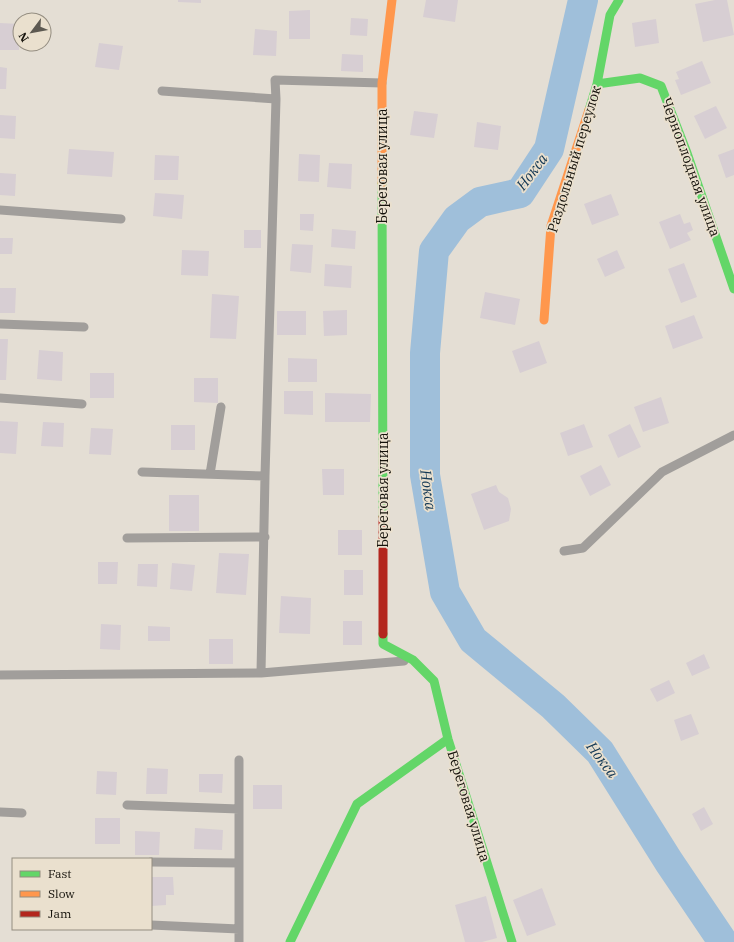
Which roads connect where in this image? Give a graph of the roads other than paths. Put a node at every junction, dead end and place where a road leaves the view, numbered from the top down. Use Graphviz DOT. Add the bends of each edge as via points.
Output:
graph roads {
  1 [pos="392,0"];
  2 [pos="619,0"];
  3 [pos="382,83"];
  4 [pos="597,84"];
  5 [pos="162,91"];
  6 [pos="276,99"];
  7 [pos="0,210"];
  8 [pos="121,219"];
  9 [pos="734,289"];
  10 [pos="544,320"];
  11 [pos="0,324"];
  12 [pos="84,327"];
  13 [pos="0,398"];
  14 [pos="82,404"];
  15 [pos="221,407"];
  16 [pos="734,436"];
  17 [pos="142,472"];
  18 [pos="210,474"];
  19 [pos="265,476"];
  20 [pos="265,537"];
  21 [pos="127,538"];
  22 [pos="564,551"];
  23 [pos="413,660"];
  24 [pos="261,673"];
  25 [pos="0,675"];
  26 [pos="448,739"];
  27 [pos="239,760"];
  28 [pos="127,805"];
  29 [pos="239,809"];
  30 [pos="0,812"];
  31 [pos="22,812"];
  32 [pos="152,862"];
  33 [pos="239,863"];
  34 [pos="152,925"];
  35 [pos="239,929"];
  36 [pos="239,942"];
  37 [pos="290,942"];
  38 [pos="512,942"];
  1 -- 3 [label="street, Береговая улица"];
  2 -- 4 [label="street, Раздольный переулок" via="610,15"];
  3 -- 6 [label="lane" via="275,80"];
  3 -- 23 [label="street, Береговая улица" via="383,644"];
  4 -- 9 [label="street, Черноплодная улица" via="640,78 661,86"];
  4 -- 10 [label="street, Раздольный переулок" via="551,226"];
  5 -- 6 [label="lane"];
  6 -- 19 [label="lane"];
  7 -- 8 [label="lane"];
  11 -- 12 [label="lane"];
  13 -- 14 [label="lane"];
  15 -- 18 [label="lane"];
  16 -- 22 [label="lane" via="662,472 583,548"];
  17 -- 18 [label="lane"];
  18 -- 19 [label="lane"];
  19 -- 20 [label="lane"];
  20 -- 21 [label="lane"];
  20 -- 24 [label="lane"];
  23 -- 24 [label="lane"];
  23 -- 26 [label="street, Береговая улица" via="434,681"];
  24 -- 25 [label="lane"];
  26 -- 37 [label="street" via="357,804"];
  26 -- 38 [label="street, Береговая улица"];
  27 -- 29 [label="lane"];
  28 -- 29 [label="lane"];
  29 -- 33 [label="lane"];
  30 -- 31 [label="lane"];
  32 -- 33 [label="lane"];
  33 -- 35 [label="lane"];
  34 -- 35 [label="lane"];
  35 -- 36 [label="lane"];
}
